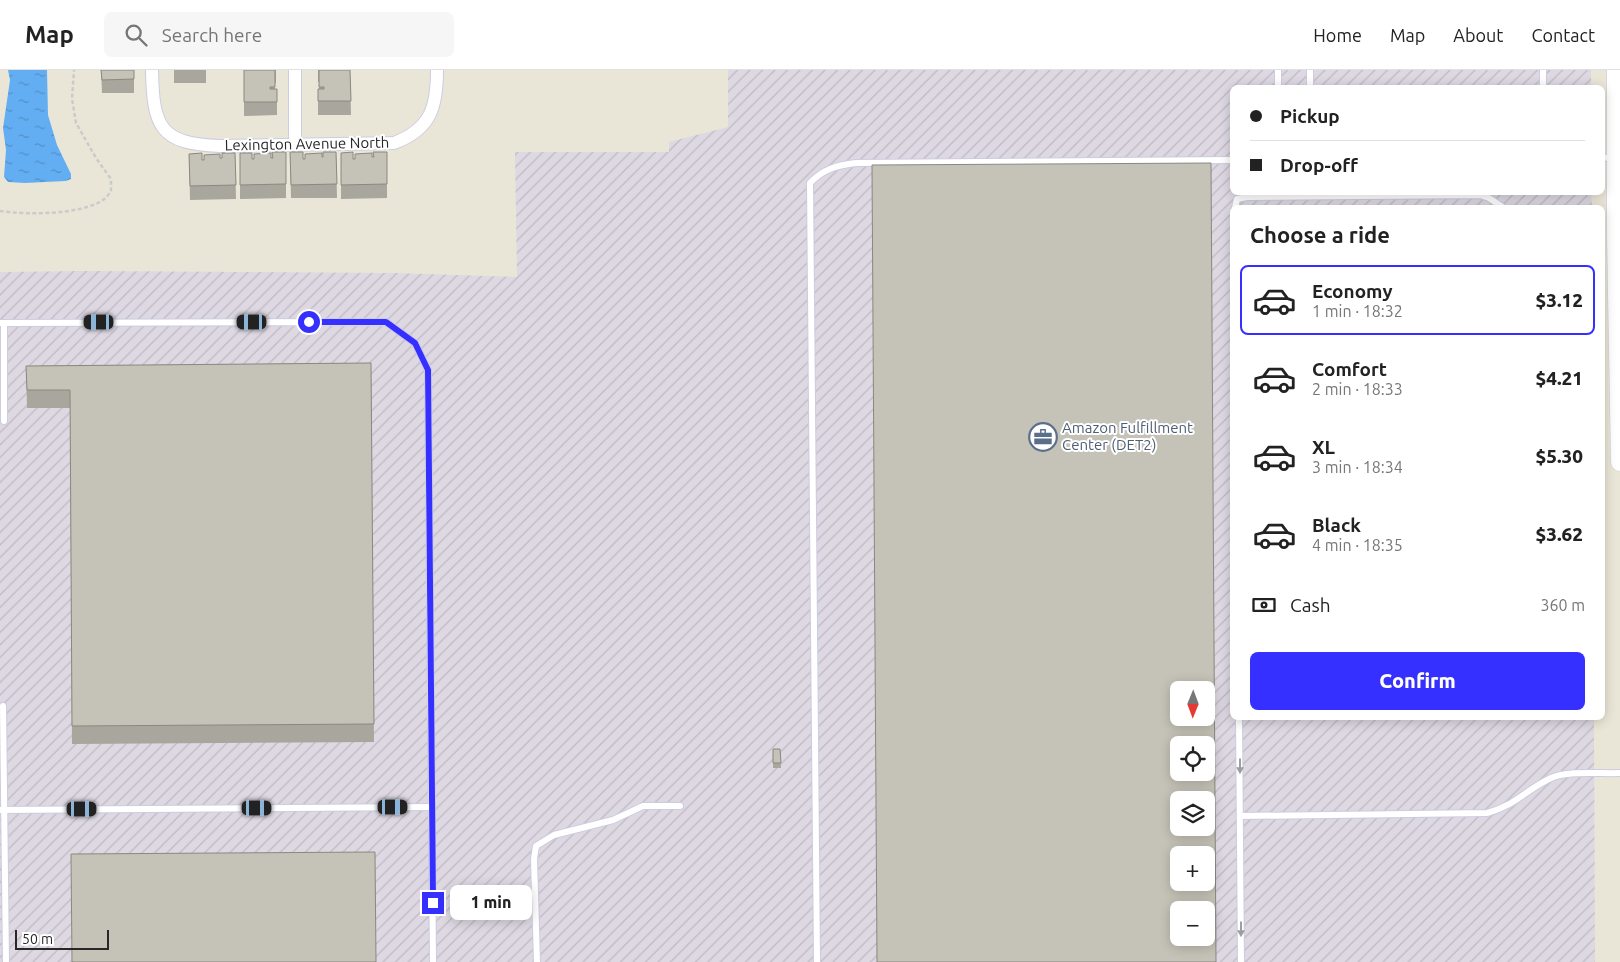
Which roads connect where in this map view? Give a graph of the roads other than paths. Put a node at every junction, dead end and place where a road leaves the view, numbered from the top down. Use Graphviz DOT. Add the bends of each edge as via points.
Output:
graph roads {
  1 [pos="152,70"];
  2 [pos="295,70"];
  3 [pos="438,70"];
  4 [pos="1278,70"];
  5 [pos="1310,70"];
  6 [pos="1543,70"];
  7 [pos="1616,70"];
  8 [pos="1278,85"];
  9 [pos="1310,85"];
  10 [pos="1543,85"];
  11 [pos="295,145"];
  12 [pos="1609,158"];
  13 [pos="1230,160"];
  14 [pos="1480,195"];
  15 [pos="1480,195"];
  16 [pos="1236,205"];
  17 [pos="1500,205"];
  18 [pos="2,323"];
  19 [pos="4,421"];
  20 [pos="1620,421"];
  21 [pos="1620,441"];
  22 [pos="1620,462"];
  23 [pos="3,706"];
  24 [pos="1239,720"];
  25 [pos="1620,773"];
  26 [pos="680,806"];
  27 [pos="432,807"];
  28 [pos="2,810"];
  29 [pos="1240,816"];
  30 [pos="6,962"];
  31 [pos="433,962"];
  32 [pos="537,962"];
  33 [pos="817,962"];
  34 [pos="1241,962"];
  1 -- 11 [label="street, Lexington Avenue North" via="154,106 162,128 182,142 197,145"];
  2 -- 11 [label="street"];
  3 -- 11 [label="street, Lexington Avenue North" via="434,108 412,136 384,144"];
  4 -- 8 [label="lane"];
  5 -- 9 [label="lane"];
  6 -- 10 [label="lane"];
  7 -- 12 [label="street"];
  12 -- 20 [label="street"];
  13 -- 33 [label="lane" via="856,163 818,174 810,183"];
  14 -- 16 [label="lane" via="1275,196 1241,198"];
  15 -- 17 [label="lane"];
  18 -- 19 [label="lane"];
  18 -- 27 [label="lane" via="386,322 415,343 428,370"];
  20 -- 21 [label="street"];
  21 -- 22 [label="street"];
  23 -- 28 [label="lane"];
  24 -- 29 [label="lane, one-way"];
  25 -- 29 [label="lane" via="1557,776 1500,810 1487,813"];
  26 -- 32 [label="lane" via="643,806 613,820 554,835 536,846"];
  27 -- 28 [label="lane"];
  27 -- 31 [label="lane"];
  28 -- 30 [label="lane"];
  29 -- 34 [label="lane, one-way"];
}
